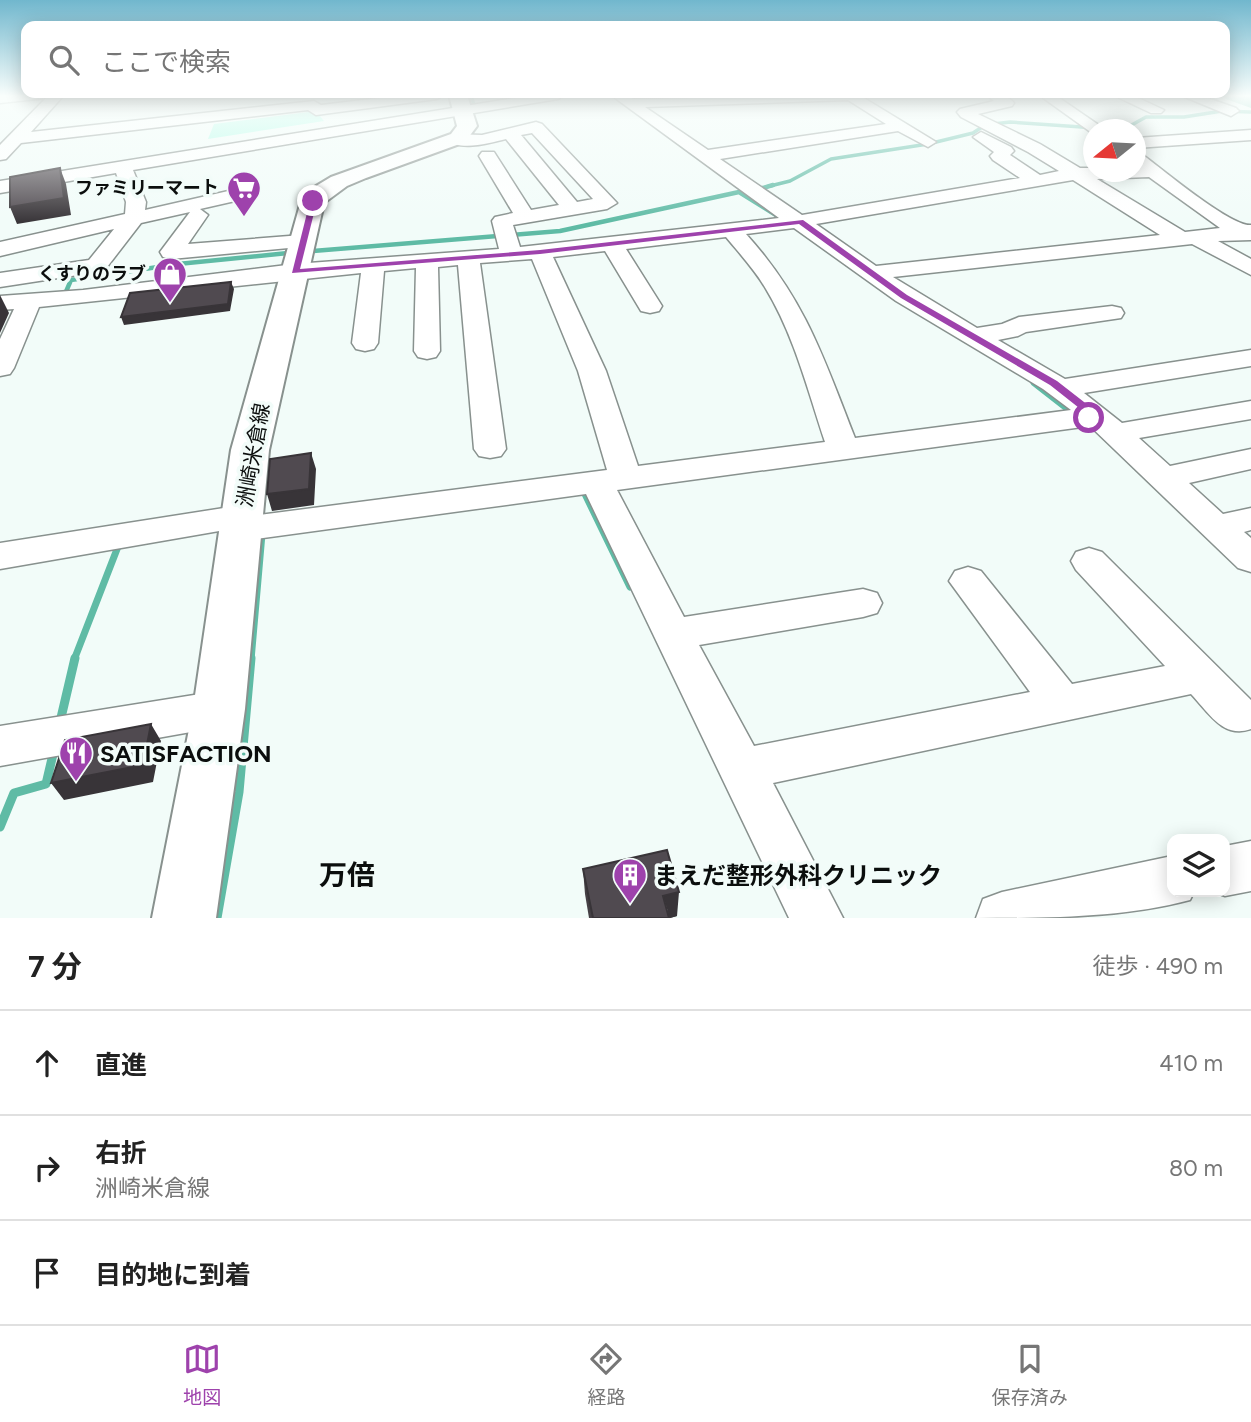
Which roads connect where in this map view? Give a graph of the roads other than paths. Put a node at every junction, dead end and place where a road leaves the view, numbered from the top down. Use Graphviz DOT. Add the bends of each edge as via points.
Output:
graph roads {
  1 [pos="36,138"];
  2 [pos="315,138"];
  3 [pos="422,138"];
  4 [pos="477,138"];
  5 [pos="514,138"];
  6 [pos="546,138"];
  7 [pos="679,138"];
  8 [pos="805,138"];
  9 [pos="835,138"];
  10 [pos="920,138"];
  11 [pos="994,138"];
  12 [pos="1004,138"];
  13 [pos="1205,138"];
  14 [pos="11,140"];
  15 [pos="813,142"];
  16 [pos="928,142"];
  17 [pos="1146,143"];
  18 [pos="80,156"];
  19 [pos="192,156"];
  20 [pos="703,156"];
  21 [pos="4,162"];
  22 [pos="1146,166"];
  23 [pos="124,169"];
  24 [pos="1153,171"];
  25 [pos="1076,174"];
  26 [pos="1037,181"];
  27 [pos="0,187"];
  28 [pos="237,195"];
  29 [pos="573,210"];
  30 [pos="198,215"];
  31 [pos="135,216"];
  32 [pos="526,217"];
  33 [pos="794,222"];
  34 [pos="731,230"];
  35 [pos="1248,233"];
  36 [pos="1189,239"];
  37 [pos="38,240"];
  38 [pos="508,243"];
  39 [pos="612,244"];
  40 [pos="0,249"];
  41 [pos="540,252"];
  42 [pos="298,256"];
  43 [pos="468,258"];
  44 [pos="427,261"];
  45 [pos="373,265"];
  46 [pos="1251,268"];
  47 [pos="870,272"];
  48 [pos="37,274"];
  49 [pos="0,280"];
  50 [pos="30,300"];
  51 [pos="0,303"];
  52 [pos="650,306"];
  53 [pos="1112,313"];
  54 [pos="972,336"];
  55 [pos="365,343"];
  56 [pos="427,351"];
  57 [pos="1251,358"];
  58 [pos="0,368"];
  59 [pos="1060,388"];
  60 [pos="1251,410"];
  61 [pos="1094,422"];
  62 [pos="490,449"];
  63 [pos="844,451"];
  64 [pos="1251,459"];
  65 [pos="1163,478"];
  66 [pos="611,482"];
  67 [pos="1251,519"];
  68 [pos="242,522"];
  69 [pos="1216,527"];
  70 [pos="0,556"];
  71 [pos="1251,559"];
  72 [pos="1089,561"];
  73 [pos="968,581"];
  74 [pos="863,603"];
  75 [pos="672,634"];
  76 [pos="1198,676"];
  77 [pos="1062,702"];
  78 [pos="219,709"];
  79 [pos="1238,715"];
  80 [pos="0,746"];
  81 [pos="741,769"];
  82 [pos="1251,866"];
  83 [pos="1230,870"];
  84 [pos="1167,883"];
  85 [pos="184,918"];
  86 [pos="817,918"];
  87 [pos="1002,918"];
  1 -- 14 [label="street"];
  2 -- 19 [label="street"];
  3 -- 42 [label="main road, 洲崎米倉線" via="318,193"];
  4 -- 32 [label="street"];
  5 -- 29 [label="street"];
  6 -- 29 [label="street" via="607,202"];
  7 -- 20 [label="street"];
  8 -- 15 [label="street"];
  9 -- 15 [label="street"];
  10 -- 16 [label="street"];
  11 -- 26 [label="street" via="1005,151 999,156"];
  12 -- 25 [label="street"];
  13 -- 17 [label="street"];
  14 -- 21 [label="street"];
  15 -- 20 [label="street"];
  18 -- 19 [label="street" via="199,141"];
  19 -- 23 [label="street"];
  20 -- 33 [label="street"];
  22 -- 24 [label="street"];
  23 -- 27 [label="street"];
  23 -- 31 [label="street" via="136,202"];
  24 -- 25 [label="street"];
  24 -- 35 [label="street" via="1210,215"];
  25 -- 26 [label="street"];
  25 -- 36 [label="street"];
  26 -- 33 [label="street"];
  28 -- 31 [label="street"];
  29 -- 32 [label="street"];
  30 -- 42 [label="street" via="171,252"];
  31 -- 37 [label="street"];
  31 -- 48 [label="street" via="96,266"];
  32 -- 38 [label="street" via="502,220"];
  33 -- 34 [label="street"];
  33 -- 47 [label="street"];
  34 -- 39 [label="street"];
  34 -- 63 [label="street" via="783,298"];
  35 -- 36 [label="street"];
  36 -- 46 [label="street"];
  36 -- 47 [label="street"];
  37 -- 40 [label="street"];
  37 -- 48 [label="street"];
  38 -- 41 [label="street"];
  38 -- 43 [label="street"];
  39 -- 41 [label="street"];
  39 -- 52 [label="street"];
  41 -- 66 [label="street" via="592,371"];
  42 -- 45 [label="street"];
  42 -- 50 [label="street" via="83,297"];
  42 -- 68 [label="main road, 洲崎米倉線" via="250,450"];
  43 -- 44 [label="street"];
  43 -- 62 [label="street"];
  44 -- 45 [label="street"];
  44 -- 56 [label="street"];
  45 -- 55 [label="street"];
  47 -- 54 [label="street"];
  48 -- 49 [label="street"];
  50 -- 51 [label="street"];
  50 -- 58 [label="street"];
  53 -- 54 [label="street"];
  54 -- 59 [label="street"];
  57 -- 59 [label="street"];
  59 -- 61 [label="street"];
  60 -- 61 [label="street"];
  61 -- 63 [label="street"];
  61 -- 65 [label="street"];
  63 -- 66 [label="street"];
  64 -- 65 [label="street"];
  65 -- 69 [label="street"];
  66 -- 68 [label="street"];
  66 -- 75 [label="street"];
  67 -- 69 [label="street"];
  68 -- 70 [label="street"];
  68 -- 78 [label="main road, 洲崎米倉線"];
  69 -- 71 [label="street"];
  72 -- 76 [label="street"];
  73 -- 77 [label="street"];
  74 -- 75 [label="street"];
  75 -- 81 [label="street"];
  76 -- 77 [label="street"];
  76 -- 79 [label="street"];
  77 -- 81 [label="street"];
  78 -- 80 [label="street"];
  78 -- 85 [label="main road, 洲崎米倉線"];
  81 -- 86 [label="street"];
  82 -- 83 [label="street"];
  84 -- 87 [label="street"];
}
